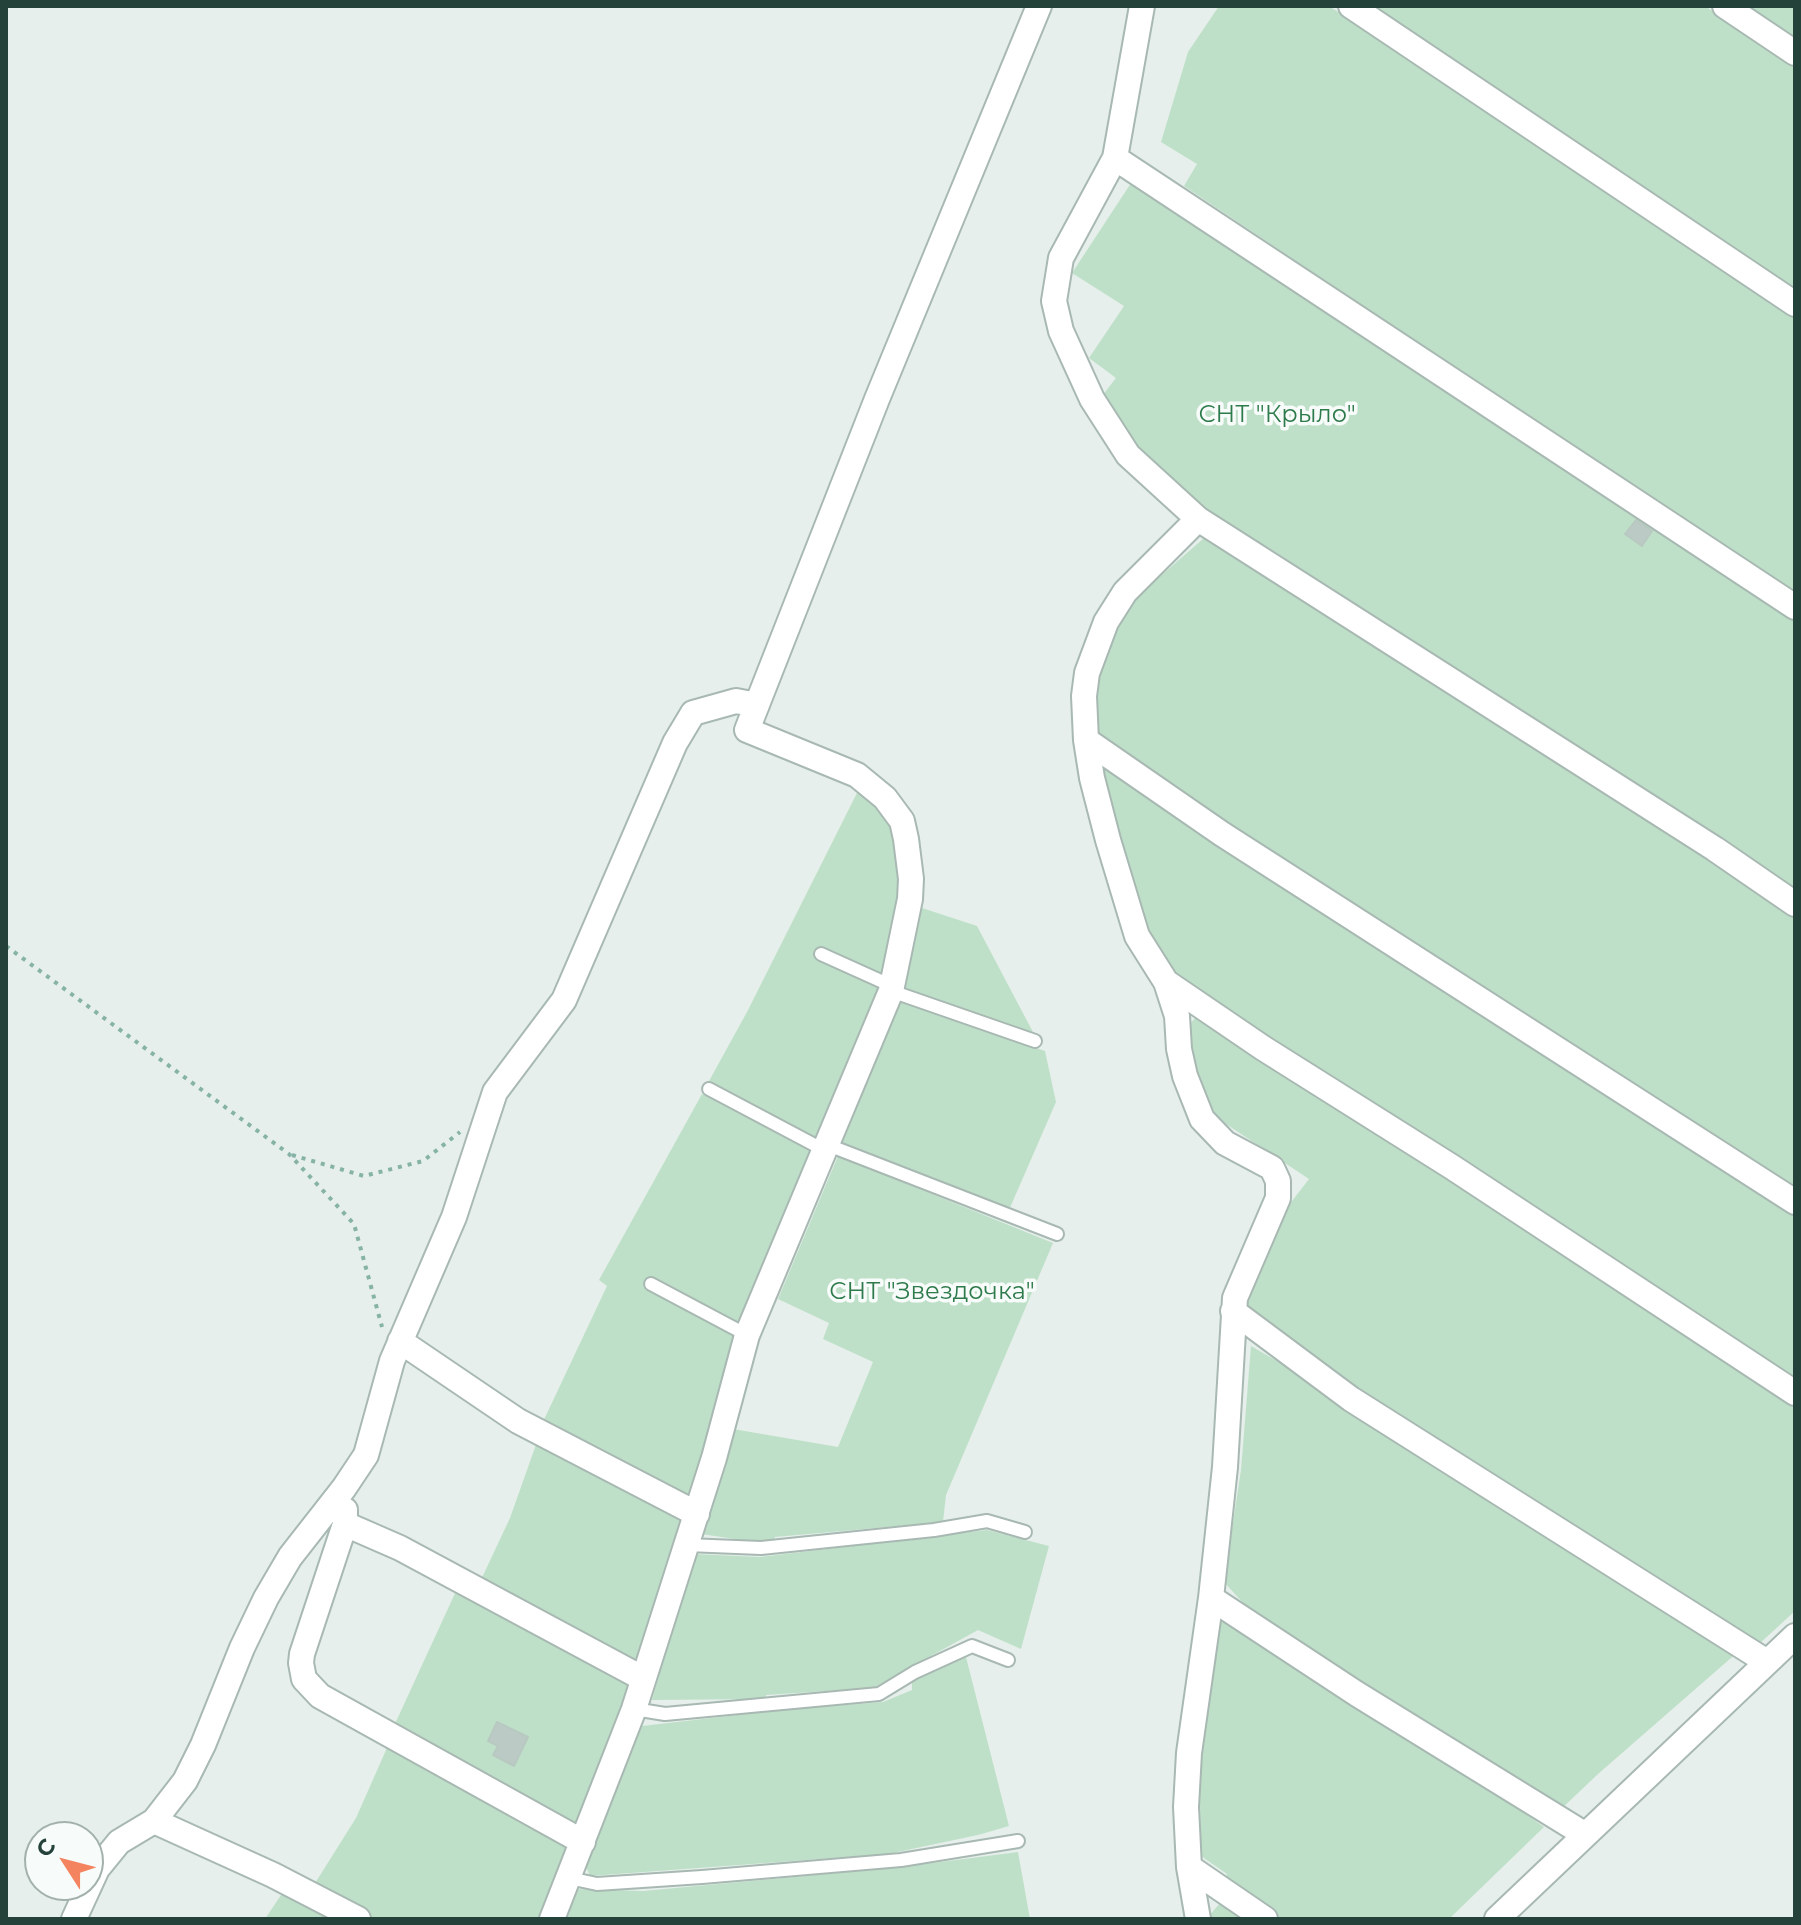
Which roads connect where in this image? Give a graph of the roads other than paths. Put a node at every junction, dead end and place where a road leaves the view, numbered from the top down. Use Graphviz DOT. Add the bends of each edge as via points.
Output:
graph roads {
  1 [pos="1039,6"];
  2 [pos="1142,6"];
  3 [pos="1351,6"];
  4 [pos="1725,6"];
  5 [pos="1795,53"];
  6 [pos="1115,158"];
  7 [pos="1795,304"];
  8 [pos="1198,519"];
  9 [pos="1795,607"];
  10 [pos="757,705"];
  11 [pos="1086,740"];
  12 [pos="1795,904"];
  13 [pos="821,954"];
  14 [pos="1166,982"];
  15 [pos="892,988"];
  16 [pos="1035,1041"];
  17 [pos="709,1089"];
  18 [pos="827,1148"];
  19 [pos="1795,1202"];
  20 [pos="1057,1234"];
  21 [pos="651,1284"];
  22 [pos="1233,1311"];
  23 [pos="747,1335"];
  24 [pos="396,1351"];
  25 [pos="1795,1393"];
  26 [pos="344,1488"];
  27 [pos="697,1514"];
  28 [pos="345,1524"];
  29 [pos="1025,1532"];
  30 [pos="687,1545"];
  31 [pos="1211,1598"];
  32 [pos="1795,1636"];
  33 [pos="1008,1660"];
  34 [pos="1767,1662"];
  35 [pos="642,1678"];
  36 [pos="634,1709"];
  37 [pos="154,1821"];
  38 [pos="1584,1834"];
  39 [pos="1018,1841"];
  40 [pos="583,1842"];
  41 [pos="1189,1867"];
  42 [pos="569,1878"];
  43 [pos="74,1919"];
  44 [pos="358,1919"];
  45 [pos="552,1919"];
  46 [pos="1198,1919"];
  47 [pos="1265,1919"];
  48 [pos="1497,1919"];
  1 -- 10 [label="street"];
  2 -- 6 [label="street"];
  3 -- 7 [label="street"];
  4 -- 5 [label="street"];
  6 -- 8 [label="street" via="1061,258 1054,301 1061,331 1092,399 1128,455"];
  6 -- 9 [label="street"];
  8 -- 11 [label="street" via="1125,592 1106,622 1087,673"];
  8 -- 12 [label="street"];
  10 -- 15 [label="street" via="747,730 857,775 902,821 911,879"];
  10 -- 24 [label="street" via="736,701 693,713 675,743 564,1000 495,1092 454,1217"];
  11 -- 14 [label="street" via="1137,936"];
  11 -- 19 [label="street" via="1222,834"];
  13 -- 15 [label="lane"];
  14 -- 22 [label="street" via="1177,1016 1185,1076 1202,1119 1225,1143 1272,1168 1278,1181 1278,1198"];
  14 -- 25 [label="street"];
  15 -- 16 [label="lane"];
  15 -- 18 [label="street"];
  17 -- 18 [label="lane"];
  18 -- 20 [label="lane"];
  18 -- 23 [label="street"];
  21 -- 23 [label="lane"];
  22 -- 31 [label="street"];
  22 -- 34 [label="street" via="1351,1399"];
  23 -- 27 [label="street"];
  24 -- 26 [label="street" via="366,1455"];
  24 -- 27 [label="street"];
  26 -- 28 [label="street"];
  26 -- 37 [label="street" via="290,1557 266,1598 185,1781"];
  27 -- 30 [label="street"];
  28 -- 35 [label="street" via="400,1548"];
  28 -- 40 [label="street" via="302,1654 304,1679 320,1696"];
  29 -- 30 [label="lane" via="987,1521 761,1548"];
  30 -- 35 [label="street"];
  31 -- 38 [label="street"];
  31 -- 41 [label="street" via="1189,1753"];
  32 -- 34 [label="street"];
  33 -- 36 [label="lane" via="972,1646 879,1694 665,1714"];
  34 -- 38 [label="street"];
  35 -- 36 [label="street"];
  36 -- 40 [label="street"];
  37 -- 43 [label="street" via="119,1842 97,1869"];
  37 -- 44 [label="street"];
  38 -- 48 [label="street"];
  39 -- 42 [label="lane" via="901,1860 717,1876 597,1884"];
  40 -- 42 [label="street"];
  41 -- 46 [label="street"];
  41 -- 47 [label="street"];
  42 -- 45 [label="street"];
}
